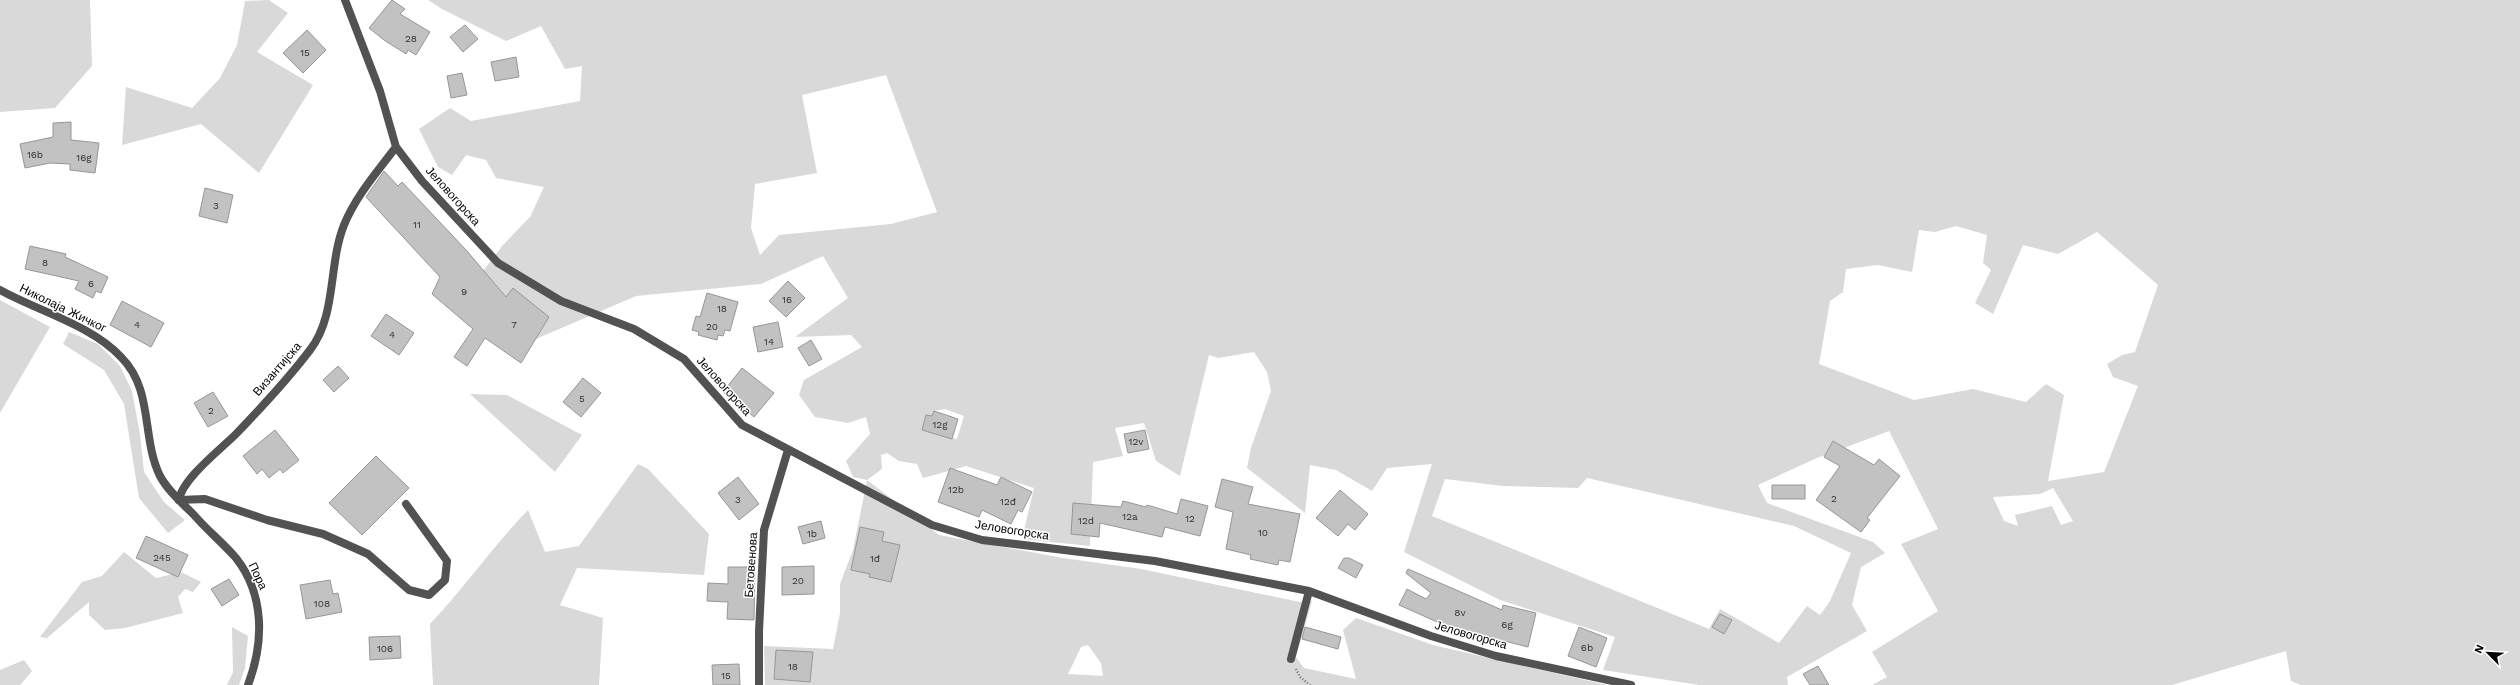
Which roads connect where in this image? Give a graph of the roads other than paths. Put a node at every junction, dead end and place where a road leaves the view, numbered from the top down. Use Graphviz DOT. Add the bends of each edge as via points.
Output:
graph roads {
  1 [pos="345,0"];
  2 [pos="396,147"];
  3 [pos="0,290"];
  4 [pos="788,450"];
  5 [pos="179,500"];
  6 [pos="406,504"];
  7 [pos="1309,591"];
  8 [pos="1291,659"];
  9 [pos="248,685"];
  10 [pos="760,685"];
  11 [pos="1631,685"];
  1 -- 2 [label="street, Јеловогорска" via="380,91"];
  2 -- 4 [label="street, Јеловогорска" via="422,181 498,263 561,301 634,329 684,359 742,425"];
  2 -- 5 [label="street, Византијска" via="357,199 344,226 336,252 322,328 311,349 187,484"];
  3 -- 5 [label="street, Николаја Жичког" via="99,338 127,362 137,378 142,393 156,466 164,483"];
  4 -- 7 [label="street, Јеловогорска" via="932,525 982,540 1155,560"];
  4 -- 10 [label="street, Бетовенова" via="764,530 759,631"];
  5 -- 6 [label="street" via="205,499 267,520 323,534 368,554 409,590 429,595 445,580 447,561"];
  5 -- 9 [label="street, Пора" via="236,559 252,588 257,607 259,639"];
  7 -- 8 [label="street"];
  7 -- 11 [label="street, Јеловогорска" via="1431,636 1496,656"];
}
